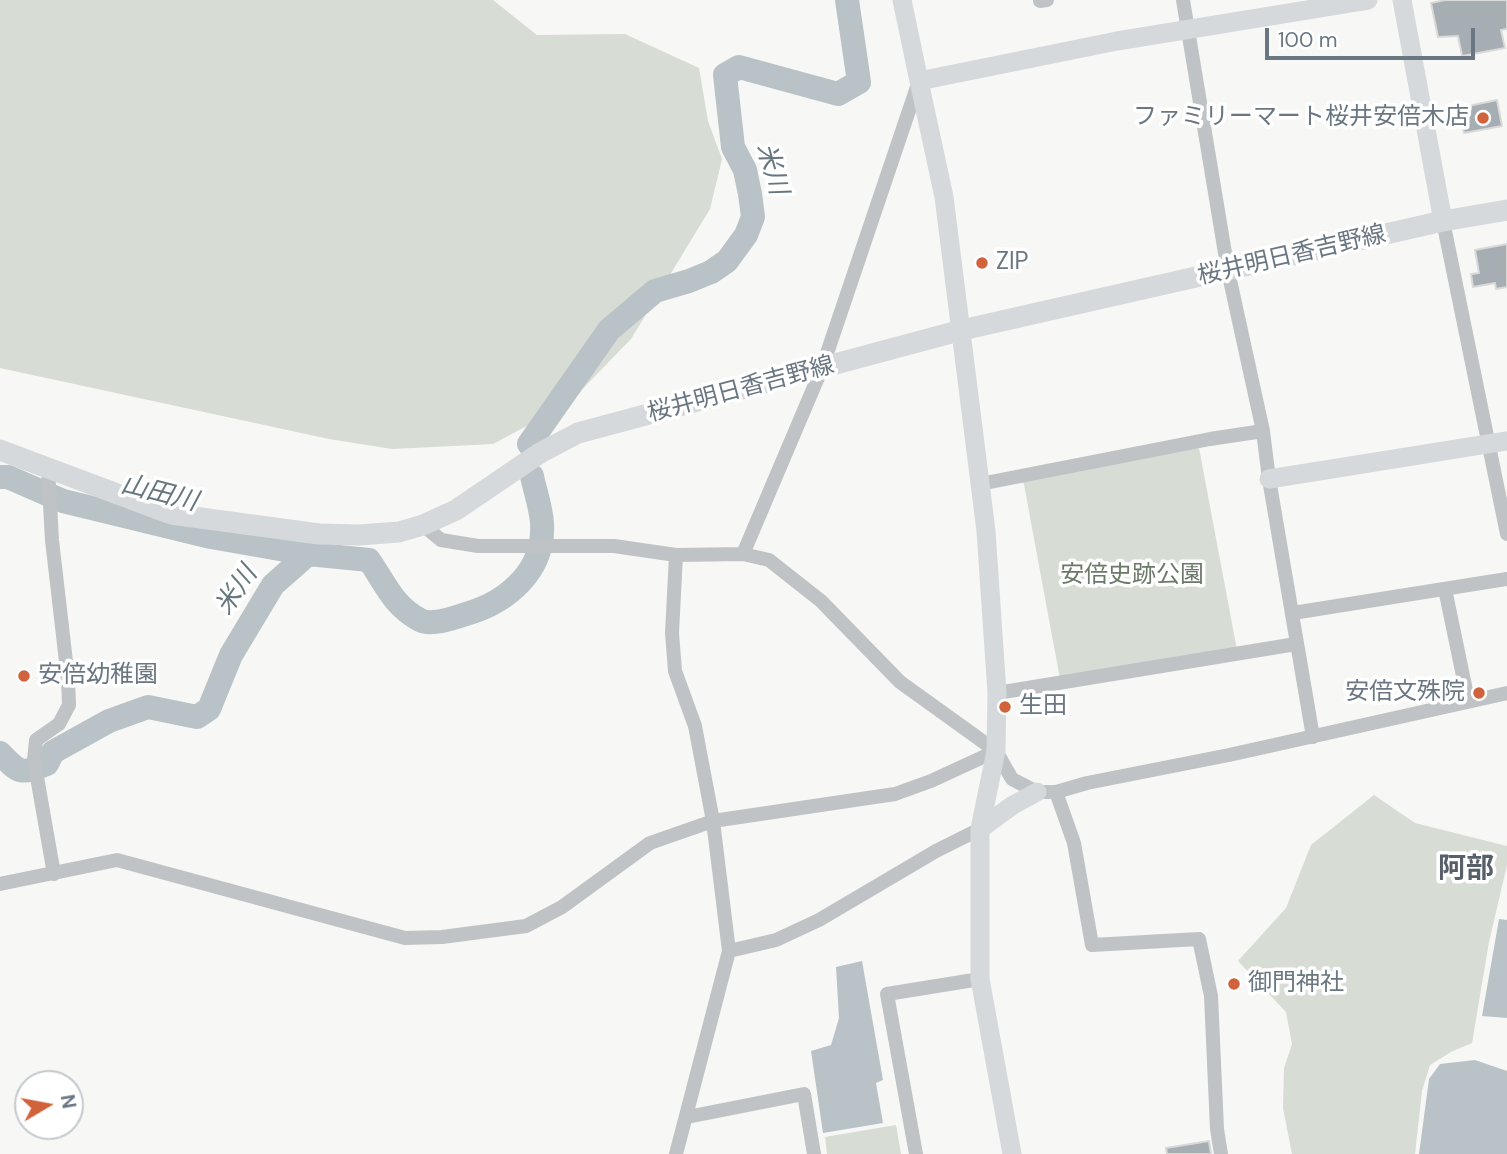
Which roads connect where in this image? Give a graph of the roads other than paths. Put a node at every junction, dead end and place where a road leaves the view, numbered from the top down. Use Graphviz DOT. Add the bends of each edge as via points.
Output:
graph roads {
  1 [pos="902,0"];
  2 [pos="1183,0"];
  3 [pos="1368,0"];
  4 [pos="1402,0"];
  5 [pos="1188,28"];
  6 [pos="919,81"];
  7 [pos="1507,210"];
  8 [pos="1443,221"];
  9 [pos="1227,271"];
  10 [pos="962,330"];
  11 [pos="822,368"];
  12 [pos="1263,431"];
  13 [pos="1498,443"];
  14 [pos="0,450"];
  15 [pos="48,468"];
  16 [pos="1269,480"];
  17 [pos="980,485"];
  18 [pos="423,525"];
  19 [pos="1507,534"];
  20 [pos="743,554"];
  21 [pos="676,555"];
  22 [pos="1507,579"];
  23 [pos="1445,589"];
  24 [pos="1293,613"];
  25 [pos="1296,644"];
  26 [pos="997,693"];
  27 [pos="1507,693"];
  28 [pos="1468,700"];
  29 [pos="1312,737"];
  30 [pos="996,751"];
  31 [pos="1047,792"];
  32 [pos="713,821"];
  33 [pos="980,829"];
  34 [pos="54,874"];
  35 [pos="0,884"];
  36 [pos="729,951"];
  37 [pos="979,979"];
  38 [pos="687,1117"];
  39 [pos="676,1154"];
  40 [pos="814,1154"];
  41 [pos="916,1154"];
  42 [pos="1012,1154"];
  43 [pos="1220,1154"];
  1 -- 6 [label="street"];
  2 -- 5 [label="street"];
  3 -- 5 [label="street"];
  4 -- 8 [label="street"];
  5 -- 6 [label="street"];
  5 -- 9 [label="street"];
  6 -- 10 [label="street" via="944,197"];
  6 -- 11 [label="street"];
  7 -- 8 [label="main road, 桜井明日香吉野線"];
  8 -- 9 [label="main road, 桜井明日香吉野線"];
  8 -- 13 [label="street"];
  9 -- 10 [label="main road, 桜井明日香吉野線"];
  9 -- 12 [label="street"];
  10 -- 11 [label="main road, 桜井明日香吉野線"];
  10 -- 17 [label="street"];
  11 -- 18 [label="main road, 桜井明日香吉野線" via="578,433 456,510"];
  11 -- 20 [label="street"];
  12 -- 16 [label="street"];
  12 -- 17 [label="street"];
  13 -- 16 [label="street"];
  13 -- 19 [label="street"];
  14 -- 15 [label="main road, 桜井明日香吉野線"];
  15 -- 18 [label="main road, 桜井明日香吉野線" via="172,514 318,534 399,533"];
  15 -- 34 [label="street" via="69,705 59,724 36,740 34,760"];
  16 -- 24 [label="street"];
  17 -- 26 [label="street"];
  18 -- 21 [label="street" via="441,540 478,546 614,546"];
  20 -- 21 [label="street"];
  20 -- 30 [label="street" via="769,560 821,601 900,682"];
  21 -- 32 [label="street" via="675,671 695,726"];
  22 -- 23 [label="street"];
  23 -- 24 [label="street"];
  23 -- 28 [label="street"];
  24 -- 25 [label="street"];
  25 -- 26 [label="street"];
  25 -- 29 [label="street"];
  26 -- 30 [label="street"];
  27 -- 28 [label="street"];
  28 -- 29 [label="street"];
  29 -- 31 [label="street"];
  30 -- 31 [label="street" via="1012,779"];
  30 -- 32 [label="street" via="895,794"];
  30 -- 33 [label="street"];
  31 -- 33 [label="street" via="1013,805"];
  31 -- 43 [label="street" via="1074,843 1092,945 1199,939 1211,996"];
  32 -- 34 [label="street" via="650,843 562,907 526,926 442,937 405,938 117,860"];
  32 -- 36 [label="street"];
  33 -- 36 [label="street" via="819,920 776,940"];
  33 -- 37 [label="street"];
  34 -- 35 [label="street"];
  36 -- 38 [label="street"];
  37 -- 41 [label="street" via="887,994"];
  37 -- 42 [label="street"];
  38 -- 39 [label="street"];
  38 -- 40 [label="street" via="804,1094"];
}
